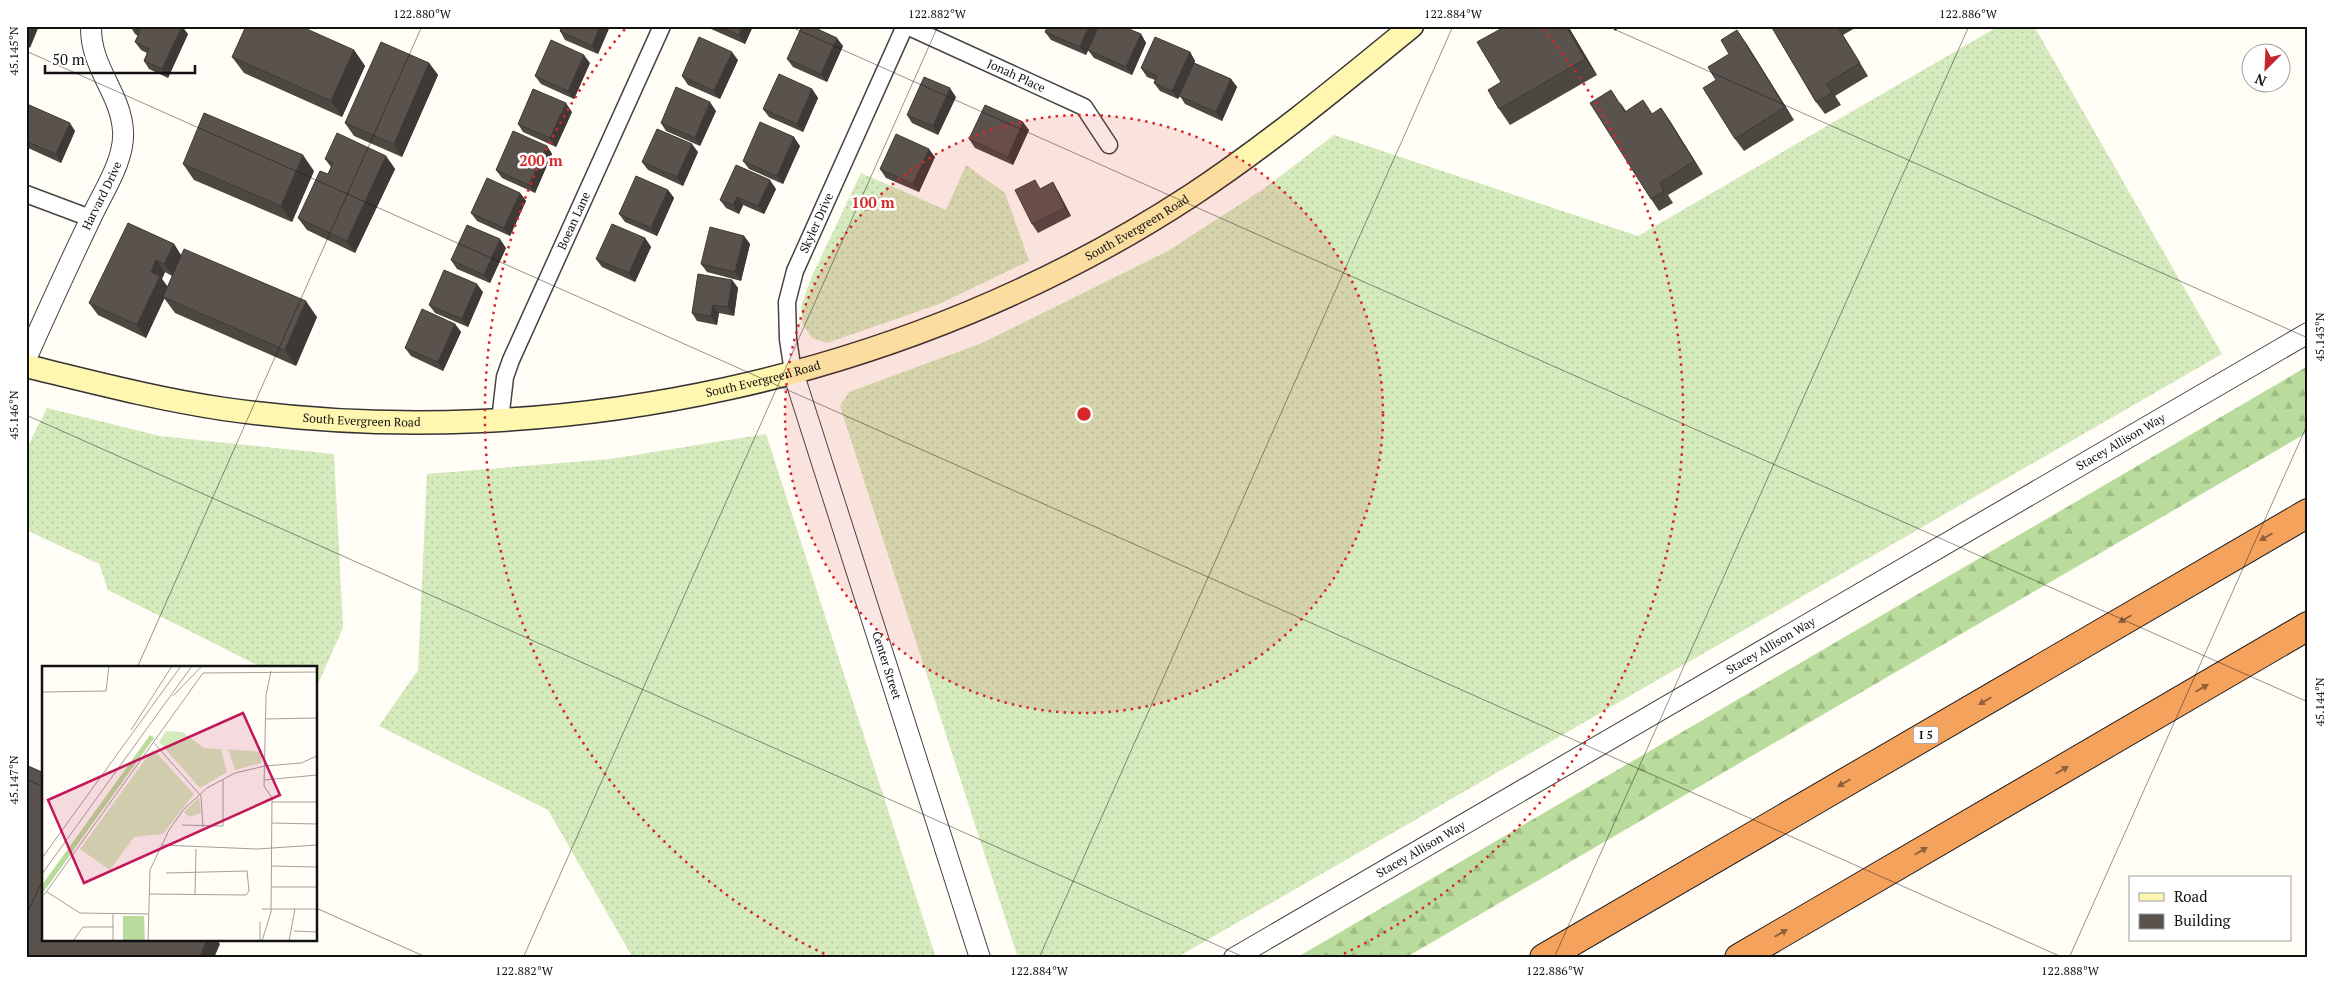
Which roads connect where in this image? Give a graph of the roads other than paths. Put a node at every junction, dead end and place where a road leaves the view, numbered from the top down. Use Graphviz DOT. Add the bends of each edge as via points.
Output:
graph roads {
  1 [pos="91,26"];
  2 [pos="662,26"];
  3 [pos="906,26"];
  4 [pos="1408,27"];
  5 [pos="1109,145"];
  6 [pos="26,194"];
  7 [pos="90,218"];
  8 [pos="2308,333"];
  9 [pos="26,359"];
  10 [pos="26,366"];
  11 [pos="793,372"];
  12 [pos="500,420"];
  13 [pos="2308,513"];
  14 [pos="2308,626"];
  15 [pos="980,958"];
  16 [pos="1234,958"];
  17 [pos="1544,958"];
  18 [pos="1739,958"];
  1 -- 7 [label="street, Harvard Drive" via="91,45 115,100 123,131 117,162"];
  2 -- 12 [label="street, Boean Lane" via="511,360 505,377"];
  3 -- 5 [label="street, Jonah Place" via="1084,107"];
  3 -- 11 [label="street, Skyler Drive" via="795,271 787,302"];
  4 -- 11 [label="main road, South Evergreen Road" via="1259,149 1190,196 1110,244 1021,290 947,321"];
  6 -- 7 [label="street"];
  7 -- 9 [label="street, Harvard Drive"];
  8 -- 16 [label="street, Stacey Allison Way"];
  10 -- 12 [label="main road, South Evergreen Road" via="123,390 224,409 353,420"];
  11 -- 12 [label="main road, South Evergreen Road" via="698,395 601,411"];
  11 -- 15 [label="street, Center Street"];
  13 -- 17 [label="highway, I 5, one-way"];
  18 -- 14 [label="highway, one-way"];
}
